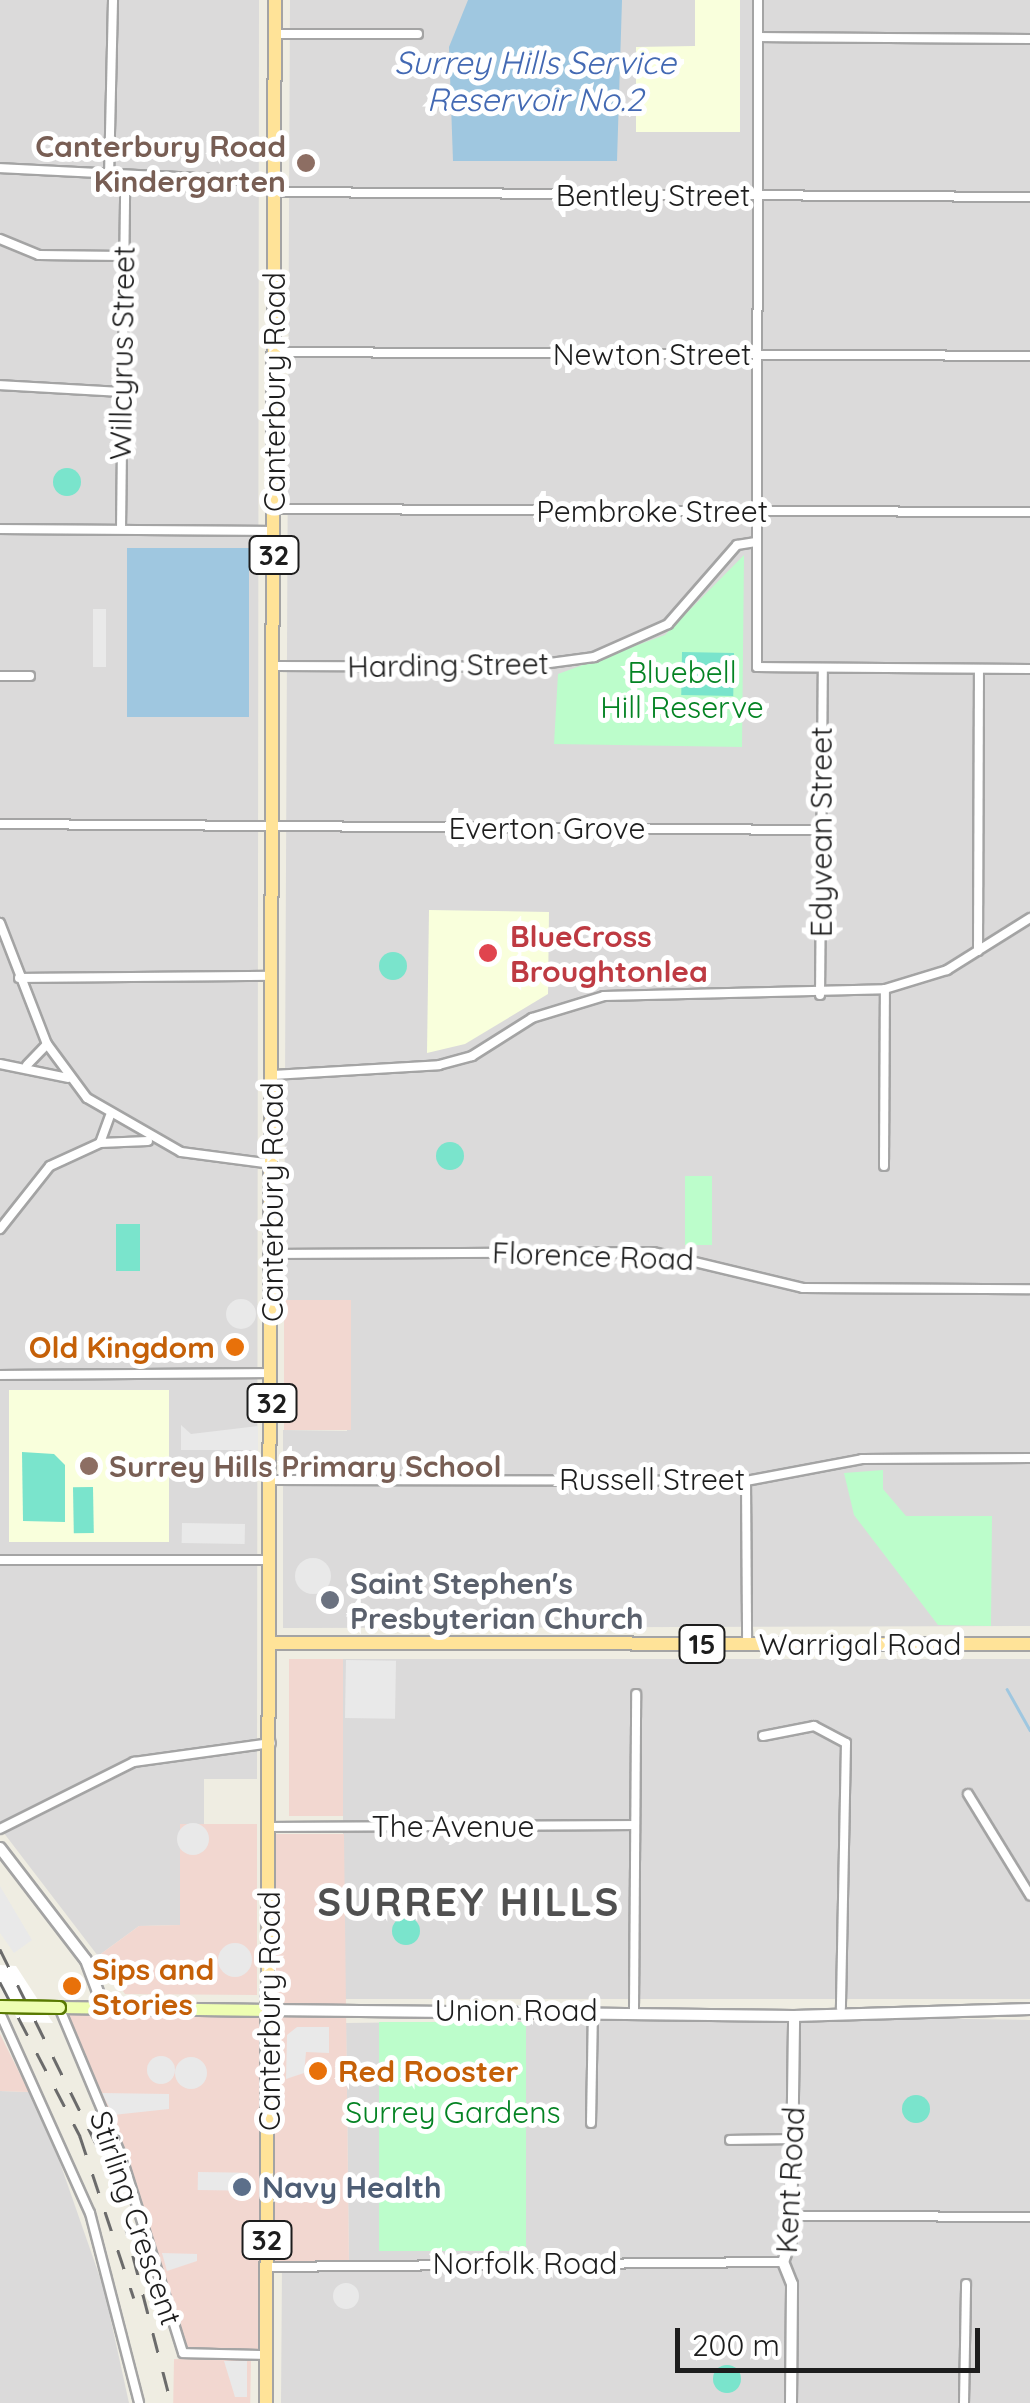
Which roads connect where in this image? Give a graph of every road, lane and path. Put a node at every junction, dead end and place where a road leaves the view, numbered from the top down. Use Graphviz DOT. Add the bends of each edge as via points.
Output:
graph roads {
  1 [pos="113,0"];
  2 [pos="276,0"];
  3 [pos="758,0"];
  4 [pos="275,34"];
  5 [pos="418,34"];
  6 [pos="758,38"];
  7 [pos="1030,39"];
  8 [pos="0,168"];
  9 [pos="109,177"];
  10 [pos="124,177"];
  11 [pos="275,187"];
  12 [pos="757,195"];
  13 [pos="1030,197"];
  14 [pos="0,239"];
  15 [pos="123,256"];
  16 [pos="274,352"];
  17 [pos="756,354"];
  18 [pos="1030,356"];
  19 [pos="0,385"];
  20 [pos="122,392"];
  21 [pos="274,509"];
  22 [pos="757,511"];
  23 [pos="1030,512"];
  24 [pos="121,529"];
  25 [pos="0,530"];
  26 [pos="274,531"];
  27 [pos="756,542"];
  28 [pos="274,666"];
  29 [pos="823,668"];
  30 [pos="1030,669"];
  31 [pos="979,670"];
  32 [pos="0,676"];
  33 [pos="30,676"];
  34 [pos="0,824"];
  35 [pos="273,826"];
  36 [pos="821,830"];
  37 [pos="1030,918"];
  38 [pos="0,923"];
  39 [pos="978,951"];
  40 [pos="273,976"];
  41 [pos="19,978"];
  42 [pos="885,989"];
  43 [pos="820,995"];
  44 [pos="46,1044"];
  45 [pos="0,1064"];
  46 [pos="26,1066"];
  47 [pos="272,1075"];
  48 [pos="68,1078"];
  49 [pos="110,1116"];
  50 [pos="152,1141"];
  51 [pos="100,1143"];
  52 [pos="272,1164"];
  53 [pos="884,1166"];
  54 [pos="0,1228"];
  55 [pos="272,1254"];
  56 [pos="1030,1290"];
  57 [pos="272,1373"];
  58 [pos="0,1375"];
  59 [pos="1030,1458"];
  60 [pos="271,1480"];
  61 [pos="746,1481"];
  62 [pos="0,1560"];
  63 [pos="271,1560"];
  64 [pos="271,1643"];
  65 [pos="747,1644"];
  66 [pos="1030,1644"];
  67 [pos="636,1694"];
  68 [pos="762,1736"];
  69 [pos="271,1743"];
  70 [pos="968,1794"];
  71 [pos="635,1825"];
  72 [pos="270,1827"];
  73 [pos="0,1829"];
  74 [pos="0,1848"];
  75 [pos="1030,1895"];
  76 [pos="59,2007"];
  77 [pos="104,2008"];
  78 [pos="841,2008"];
  79 [pos="1030,2008"];
  80 [pos="593,2009"];
  81 [pos="634,2009"];
  82 [pos="0,2010"];
  83 [pos="269,2010"];
  84 [pos="794,2016"];
  85 [pos="591,2122"];
  86 [pos="793,2139"];
  87 [pos="730,2140"];
  88 [pos="792,2216"];
  89 [pos="1030,2217"];
  90 [pos="783,2262"];
  91 [pos="267,2267"];
  92 [pos="966,2284"];
  93 [pos="266,2355"];
  94 [pos="139,2403"];
  95 [pos="266,2403"];
  96 [pos="791,2403"];
  97 [pos="964,2403"];
  1 -- 9 [label="street"];
  2 -- 4 [label="main road, Canterbury Road / 32"];
  3 -- 6 [label="street"];
  4 -- 5 [label="street"];
  4 -- 11 [label="main road, Canterbury Road / 32"];
  6 -- 7 [label="street"];
  6 -- 12 [label="street"];
  8 -- 9 [label="street, Bentley Street"];
  9 -- 10 [label="street, Bentley Street"];
  10 -- 11 [label="street, Bentley Street"];
  10 -- 15 [label="street, Willcyrus Street"];
  11 -- 12 [label="street, Bentley Street"];
  11 -- 16 [label="main road, Canterbury Road / 32"];
  12 -- 13 [label="street, Bentley Street"];
  12 -- 17 [label="street"];
  14 -- 15 [label="street" via="39,255"];
  15 -- 20 [label="street, Willcyrus Street"];
  16 -- 17 [label="street, Newton Street"];
  16 -- 21 [label="main road, Canterbury Road / 32"];
  17 -- 18 [label="street, Newton Street"];
  17 -- 22 [label="street"];
  19 -- 20 [label="street"];
  20 -- 24 [label="street, Willcyrus Street"];
  21 -- 22 [label="street, Pembroke Street"];
  21 -- 26 [label="main road, Canterbury Road / 32"];
  22 -- 23 [label="street, Pembroke Street"];
  22 -- 27 [label="street"];
  24 -- 25 [label="street"];
  24 -- 26 [label="street"];
  26 -- 28 [label="main road, Canterbury Road / 32"];
  27 -- 28 [label="street, Harding Street" via="737,545 668,624 594,657 520,667"];
  27 -- 29 [label="street" via="756,666"];
  28 -- 35 [label="main road, Canterbury Road / 32"];
  29 -- 31 [label="street"];
  29 -- 36 [label="street, Edyvean Street"];
  30 -- 31 [label="street"];
  31 -- 39 [label="street"];
  32 -- 33 [label="street"];
  34 -- 35 [label="street, Everton Grove"];
  35 -- 36 [label="street, Everton Grove"];
  35 -- 40 [label="main road, Canterbury Road / 32"];
  36 -- 43 [label="street, Edyvean Street"];
  37 -- 39 [label="street"];
  38 -- 41 [label="street"];
  39 -- 42 [label="street"];
  40 -- 41 [label="street"];
  40 -- 47 [label="main road, Canterbury Road / 32"];
  41 -- 44 [label="street"];
  42 -- 43 [label="street"];
  42 -- 53 [label="street"];
  43 -- 47 [label="street" via="604,996 540,1014 472,1056 439,1065"];
  44 -- 46 [label="street"];
  44 -- 48 [label="street"];
  45 -- 46 [label="street"];
  46 -- 48 [label="street"];
  47 -- 52 [label="main road, Canterbury Road / 32"];
  48 -- 49 [label="street"];
  49 -- 50 [label="street"];
  49 -- 51 [label="street"];
  50 -- 51 [label="street"];
  50 -- 52 [label="street"];
  51 -- 54 [label="street" via="50,1166"];
  52 -- 55 [label="main road, Canterbury Road / 32"];
  55 -- 56 [label="street, Florence Road" via="653,1252 804,1288"];
  55 -- 57 [label="main road, Canterbury Road / 32"];
  57 -- 58 [label="street"];
  57 -- 60 [label="main road, Canterbury Road / 32"];
  59 -- 61 [label="street, Russell Street" via="862,1459"];
  60 -- 61 [label="street, Russell Street"];
  60 -- 63 [label="main road, Canterbury Road / 32"];
  61 -- 65 [label="street"];
  62 -- 63 [label="street"];
  63 -- 64 [label="main road, Canterbury Road / 32"];
  64 -- 65 [label="main road, Warrigal Road / 15"];
  64 -- 69 [label="main road, Canterbury Road / 32"];
  65 -- 66 [label="main road, Warrigal Road / 15"];
  67 -- 71 [label="street"];
  68 -- 78 [label="street" via="814,1726 846,1744"];
  69 -- 72 [label="main road, Canterbury Road / 32"];
  69 -- 73 [label="street" via="134,1762"];
  70 -- 75 [label="street"];
  71 -- 72 [label="street, The Avenue"];
  71 -- 81 [label="street"];
  72 -- 83 [label="main road, Canterbury Road / 32"];
  74 -- 77 [label="street" via="86,1960"];
  76 -- 77 [label="main road, Union Road"];
  76 -- 82 [label="main road, Union Road, bridge"];
  76 -- 93 [label="street, Stirling Crescent" via="121,2155 183,2352"];
  77 -- 83 [label="main road, Union Road"];
  78 -- 79 [label="street, Union Road"];
  78 -- 84 [label="street, Union Road"];
  80 -- 81 [label="street, Union Road"];
  80 -- 83 [label="street, Union Road"];
  80 -- 85 [label="street"];
  81 -- 84 [label="street, Union Road"];
  82 -- 94 [label="street" via="90,2213"];
  83 -- 91 [label="main road, Canterbury Road / 32"];
  84 -- 86 [label="street, Kent Road"];
  86 -- 87 [label="street"];
  86 -- 88 [label="street, Kent Road"];
  88 -- 89 [label="street"];
  88 -- 90 [label="street, Kent Road"];
  90 -- 91 [label="street, Norfolk Road"];
  90 -- 96 [label="street, Kent Road" via="792,2284"];
  91 -- 93 [label="main road, Canterbury Road / 32"];
  92 -- 97 [label="street"];
  93 -- 95 [label="main road, Canterbury Road / 32"];
}
